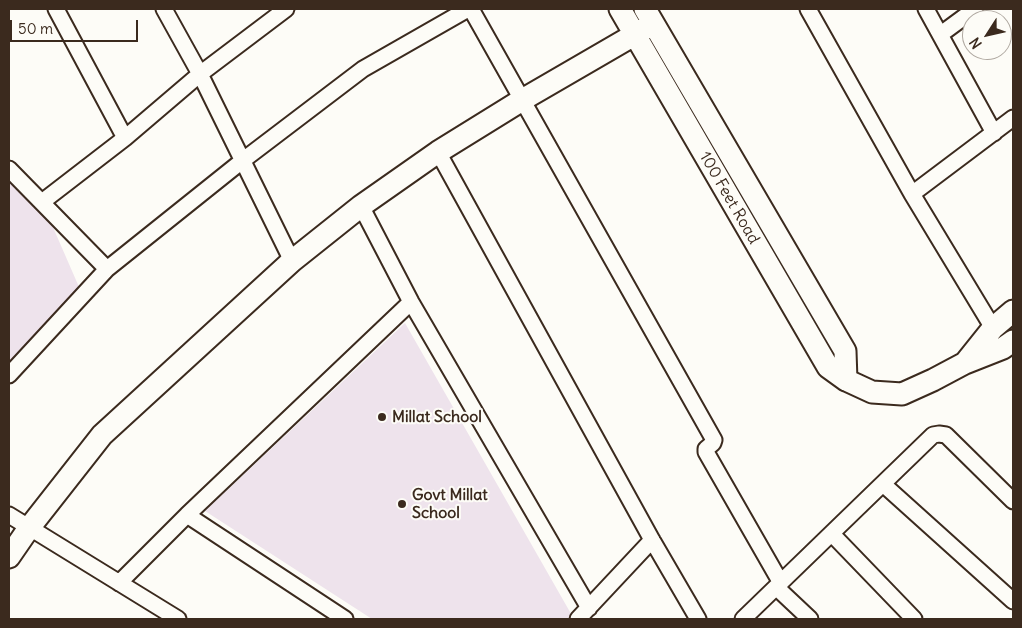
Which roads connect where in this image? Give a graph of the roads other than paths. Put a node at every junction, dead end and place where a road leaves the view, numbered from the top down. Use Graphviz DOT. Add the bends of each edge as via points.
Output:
graph roads {
  1 [pos="56,9"];
  2 [pos="164,9"];
  3 [pos="286,9"];
  4 [pos="469,9"];
  5 [pos="620,9"];
  6 [pos="808,9"];
  7 [pos="926,9"];
  8 [pos="975,9"];
  9 [pos="649,16"];
  10 [pos="941,34"];
  11 [pos="634,35"];
  12 [pos="200,74"];
  13 [pos="522,100"];
  14 [pos="1013,118"];
  15 [pos="994,133"];
  16 [pos="124,138"];
  17 [pos="438,152"];
  18 [pos="242,161"];
  19 [pos="9,169"];
  20 [pos="912,194"];
  21 [pos="42,202"];
  22 [pos="361,206"];
  23 [pos="292,261"];
  24 [pos="107,269"];
  25 [pos="412,302"];
  26 [pos="1013,311"];
  27 [pos="992,328"];
  28 [pos="1013,341"];
  29 [pos="965,363"];
  30 [pos="9,375"];
  31 [pos="846,380"];
  32 [pos="883,484"];
  33 [pos="1013,501"];
  34 [pos="9,515"];
  35 [pos="187,516"];
  36 [pos="28,528"];
  37 [pos="832,534"];
  38 [pos="652,540"];
  39 [pos="9,557"];
  40 [pos="119,583"];
  41 [pos="778,585"];
  42 [pos="1013,601"];
  43 [pos="584,614"];
  44 [pos="178,619"];
  45 [pos="345,619"];
  46 [pos="698,619"];
  47 [pos="743,619"];
  48 [pos="810,619"];
  49 [pos="914,619"];
  1 -- 16 [label="street"];
  2 -- 12 [label="street"];
  3 -- 12 [label="street"];
  4 -- 13 [label="street"];
  4 -- 18 [label="street" via="363,69"];
  5 -- 11 [label="main road, 100 Feet Road"];
  6 -- 20 [label="street"];
  7 -- 10 [label="street"];
  8 -- 10 [label="street"];
  9 -- 11 [label="main road"];
  9 -- 31 [label="main road, 100 Feet Road" via="845,351"];
  10 -- 15 [label="street"];
  11 -- 13 [label="main road"];
  11 -- 31 [label="main road, 100 Feet Road" via="828,367"];
  12 -- 16 [label="street"];
  12 -- 18 [label="street"];
  13 -- 17 [label="main road"];
  13 -- 41 [label="street" via="714,440 706,452"];
  14 -- 15 [label="street"];
  15 -- 20 [label="street"];
  16 -- 21 [label="street"];
  17 -- 22 [label="main road"];
  17 -- 38 [label="street"];
  18 -- 23 [label="street"];
  18 -- 24 [label="street"];
  19 -- 21 [label="street"];
  20 -- 27 [label="street"];
  21 -- 24 [label="street"];
  22 -- 23 [label="main road"];
  22 -- 25 [label="street"];
  23 -- 36 [label="main road" via="102,435"];
  24 -- 30 [label="street"];
  25 -- 35 [label="street"];
  25 -- 43 [label="street"];
  26 -- 27 [label="main road, 100 Feet Road"];
  27 -- 29 [label="main road, 100 Feet Road"];
  28 -- 29 [label="main road, 100 Feet Road"];
  29 -- 31 [label="main road, 100 Feet Road" via="902,394 872,392"];
  32 -- 33 [label="street" via="932,435 939,434 946,435"];
  32 -- 37 [label="street"];
  32 -- 42 [label="street"];
  34 -- 36 [label="street"];
  35 -- 40 [label="street"];
  35 -- 45 [label="street"];
  36 -- 39 [label="main road"];
  36 -- 40 [label="street"];
  37 -- 41 [label="street"];
  37 -- 49 [label="street"];
  38 -- 43 [label="street"];
  38 -- 46 [label="street"];
  40 -- 44 [label="street"];
  41 -- 47 [label="street"];
  41 -- 48 [label="street"];
}
